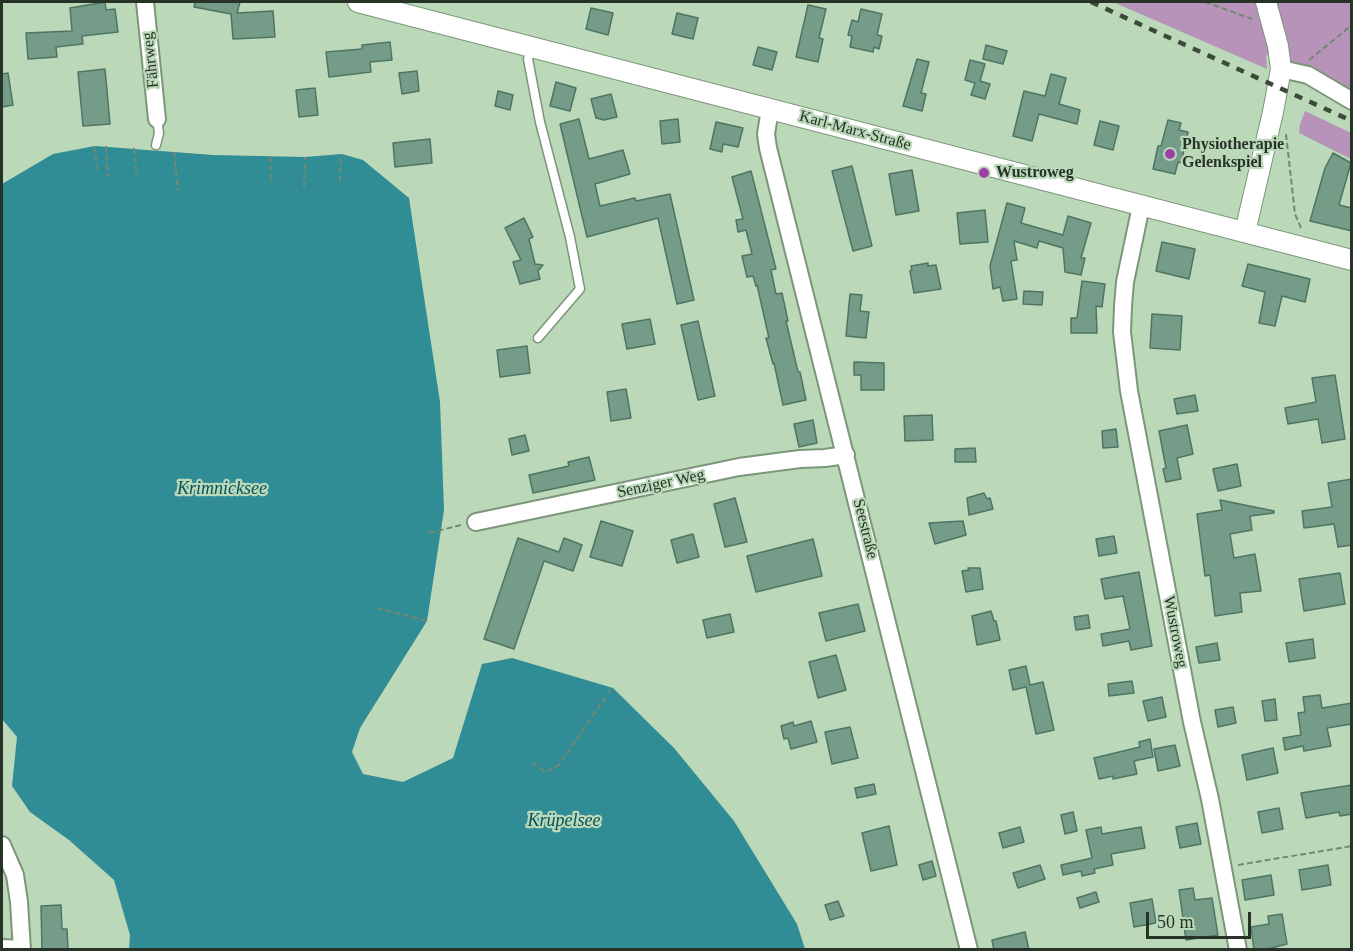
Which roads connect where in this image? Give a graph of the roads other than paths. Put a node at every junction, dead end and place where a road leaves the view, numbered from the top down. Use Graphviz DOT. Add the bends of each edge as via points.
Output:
graph roads {
  1 [pos="145,2"];
  2 [pos="358,2"];
  3 [pos="1266,2"];
  4 [pos="531,47"];
  5 [pos="1288,70"];
  6 [pos="1352,101"];
  7 [pos="770,109"];
  8 [pos="157,119"];
  9 [pos="156,145"];
  10 [pos="1141,206"];
  11 [pos="1245,232"];
  12 [pos="1352,260"];
  13 [pos="538,338"];
  14 [pos="846,455"];
  15 [pos="476,522"];
  16 [pos="2,845"];
  17 [pos="2,948"];
  18 [pos="22,949"];
  19 [pos="969,950"];
  20 [pos="1238,950"];
  1 -- 8 [label="street, Fährweg"];
  2 -- 4 [label="street, Karl-Marx-Straße"];
  3 -- 5 [label="street"];
  4 -- 7 [label="street, Karl-Marx-Straße"];
  4 -- 13 [label="lane" via="528,59 540,122 580,289"];
  5 -- 6 [label="street" via="1308,75"];
  5 -- 11 [label="street" via="1273,112"];
  7 -- 10 [label="street, Karl-Marx-Straße"];
  7 -- 14 [label="street, Seestraße" via="768,148"];
  8 -- 9 [label="lane"];
  10 -- 11 [label="street, Karl-Marx-Straße"];
  10 -- 20 [label="street, Wustroweg" via="1125,282 1124,359"];
  11 -- 12 [label="street, Karl-Marx-Straße"];
  14 -- 15 [label="street, Senziger Weg" via="739,467"];
  14 -- 19 [label="street, Seestraße"];
  16 -- 18 [label="street" via="15,875"];
  17 -- 18 [label="street"];
}
